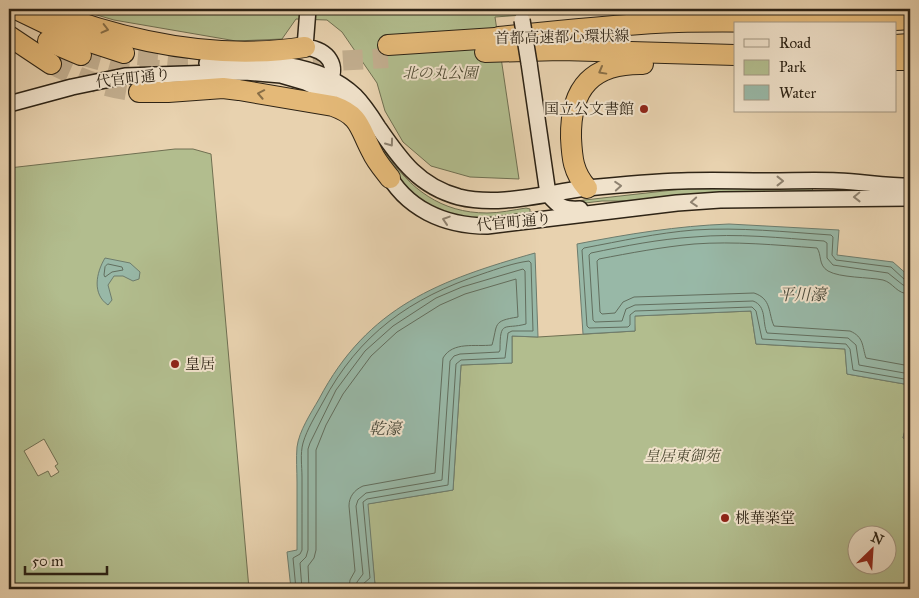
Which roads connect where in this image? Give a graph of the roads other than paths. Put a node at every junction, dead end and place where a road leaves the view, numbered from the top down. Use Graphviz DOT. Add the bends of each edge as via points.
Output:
graph roads {
  1 [pos="308,9"];
  2 [pos="522,14"];
  3 [pos="910,19"];
  4 [pos="870,22"];
  5 [pos="22,23"];
  6 [pos="910,32"];
  7 [pos="896,33"];
  8 [pos="910,44"];
  9 [pos="896,45"];
  10 [pos="306,47"];
  11 [pos="727,47"];
  12 [pos="124,53"];
  13 [pos="81,55"];
  14 [pos="896,60"];
  15 [pos="910,60"];
  16 [pos="51,64"];
  17 [pos="321,90"];
  18 [pos="139,92"];
  19 [pos="9,96"];
  20 [pos="9,104"];
  21 [pos="390,178"];
  22 [pos="713,181"];
  23 [pos="587,188"];
  24 [pos="908,192"];
  25 [pos="548,194"];
  26 [pos="727,200"];
  27 [pos="630,209"];
  1 -- 10 [label="street"];
  2 -- 25 [label="street, bridge"];
  3 -- 4 [label="highway"];
  5 -- 10 [label="highway, one-way" via="76,22 144,40 231,53"];
  5 -- 12 [label="highway"];
  5 -- 13 [label="highway" via="52,43"];
  5 -- 16 [label="highway"];
  6 -- 7 [label="highway"];
  8 -- 9 [label="highway"];
  10 -- 17 [label="street" via="326,54 332,65 333,71"];
  11 -- 11 [label="highway, 首都高速都心環状線" via="494,52 388,51 499,37 566,35"];
  11 -- 23 [label="highway, one-way" via="618,65 591,79 578,95 571,126 574,167"];
  14 -- 15 [label="highway"];
  17 -- 18 [label="highway, one-way" via="224,88"];
  17 -- 19 [label="street, 代官町通り" via="314,73 248,61 106,72"];
  17 -- 20 [label="street, 代官町通り" via="306,82 254,72 177,73 125,76"];
  17 -- 21 [label="highway" via="333,106 356,120 372,153"];
  17 -- 25 [label="street, 代官町通り, one-way" via="344,87 355,96 400,158 427,184 444,192 474,200"];
  27 -- 21 [label="street, 代官町通り, one-way" via="487,226 458,224 426,213 412,203"];
  23 -- 22 [label="street, 代官町通り, one-way"];
  22 -- 24 [label="street, 代官町通り, one-way" via="838,181"];
  22 -- 26 [label="street" via="721,186"];
  23 -- 25 [label="street, 代官町通り"];
  24 -- 26 [label="street, 代官町通り, one-way"];
  25 -- 27 [label="street" via="557,204 570,210 595,207"];
  26 -- 27 [label="street, 代官町通り, one-way"];
}
